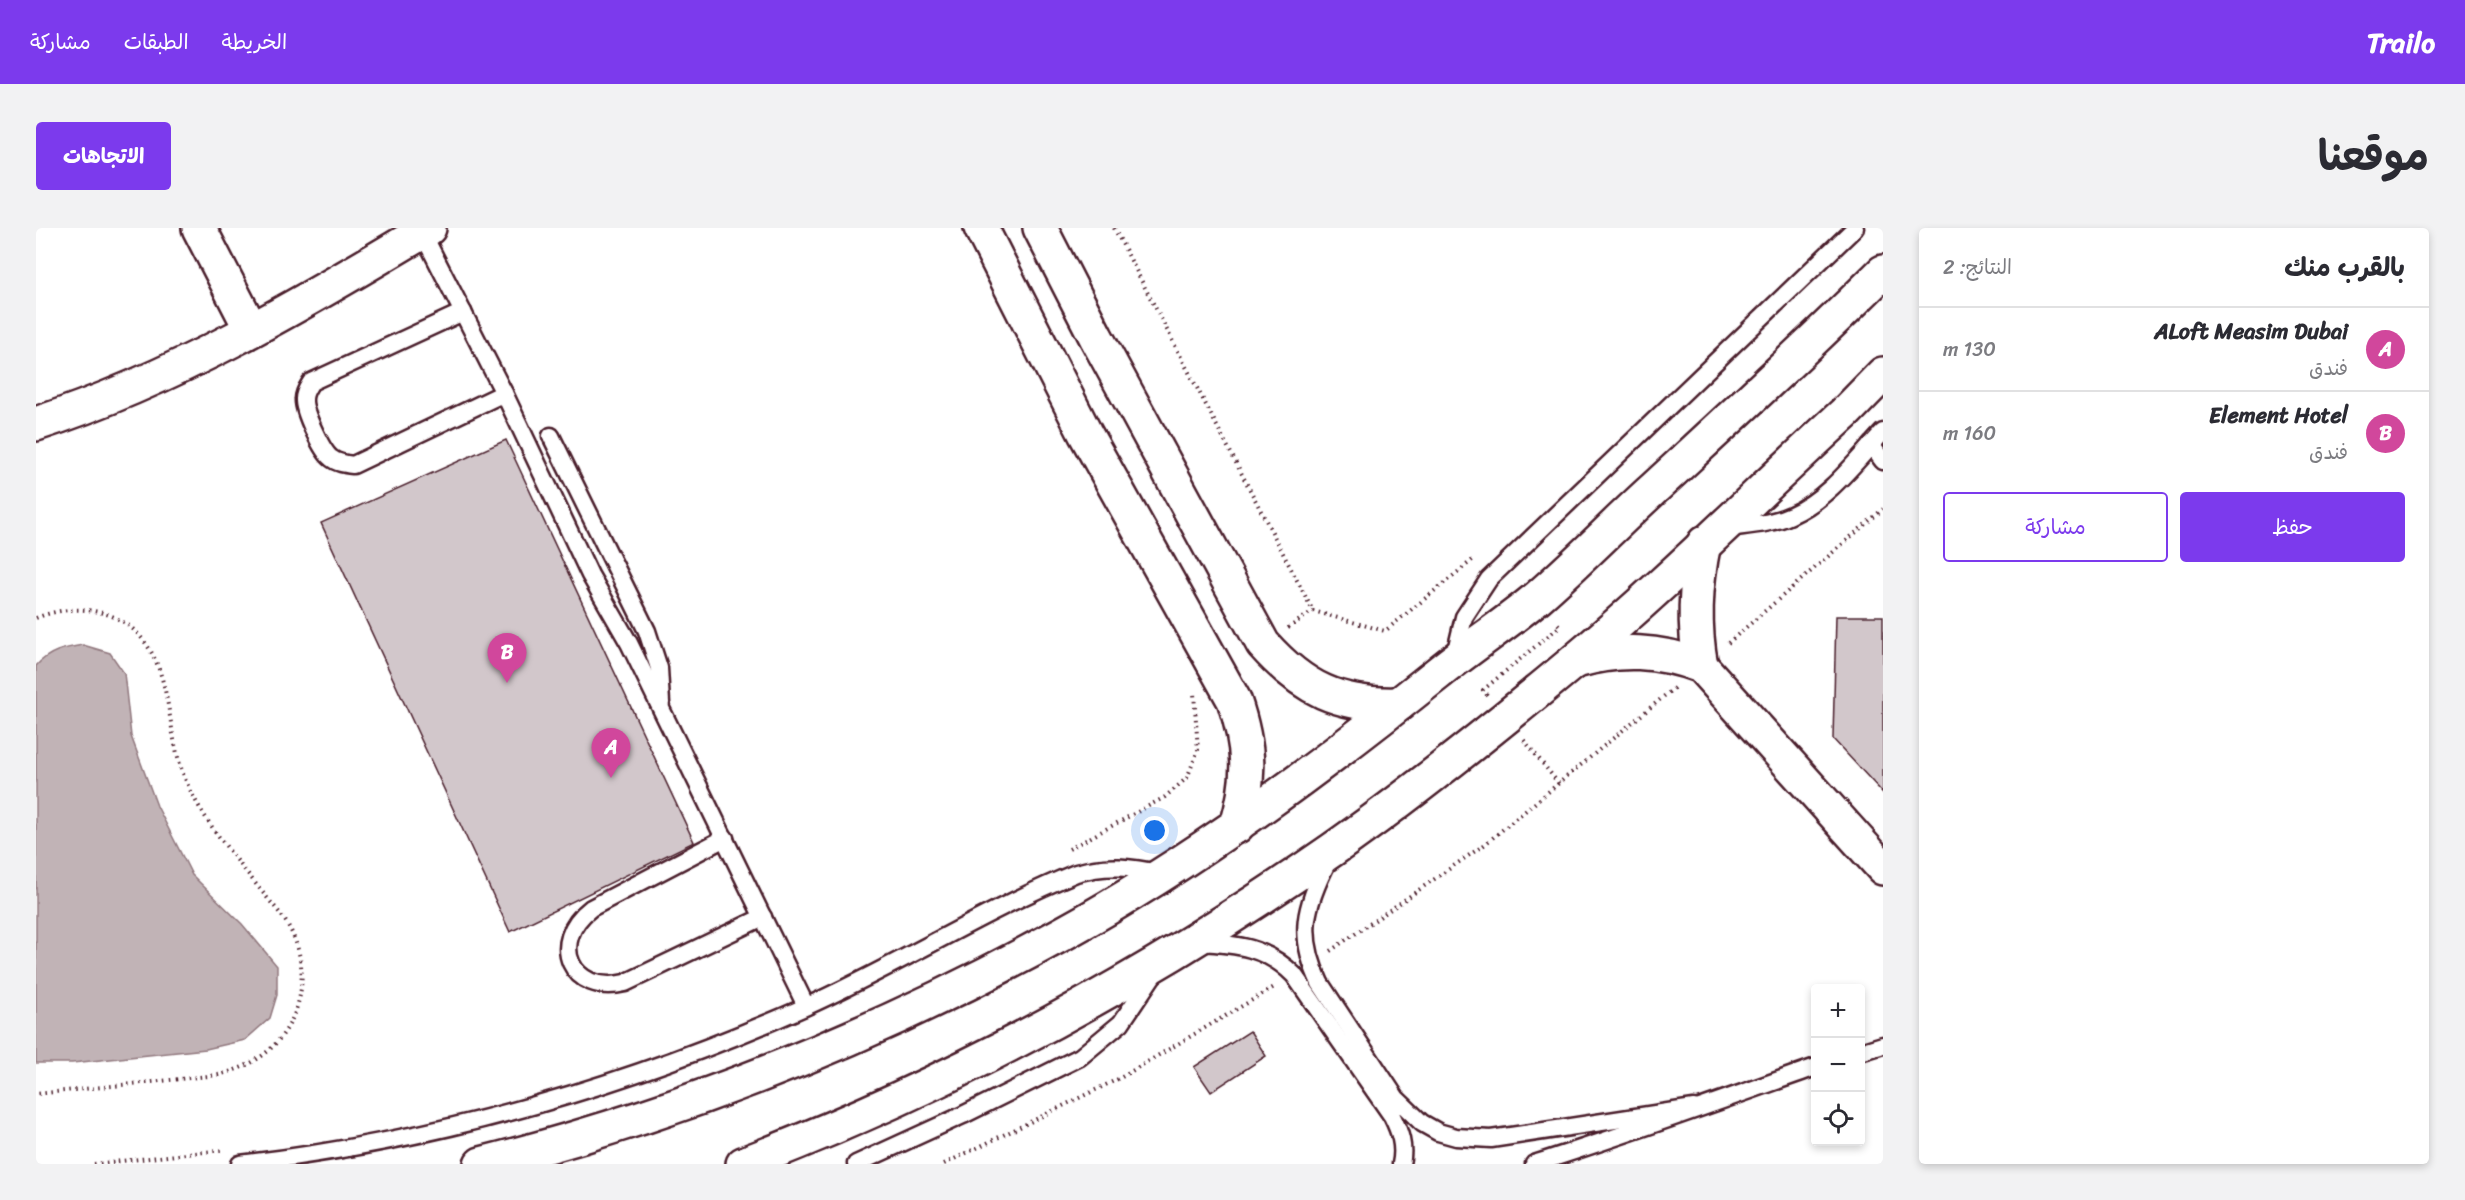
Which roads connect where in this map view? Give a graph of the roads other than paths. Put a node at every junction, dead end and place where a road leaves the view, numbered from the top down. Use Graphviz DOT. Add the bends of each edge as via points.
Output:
graph roads {
  1 [pos="199,228"];
  2 [pos="981,228"];
  3 [pos="1040,228"];
  4 [pos="1855,228"];
  5 [pos="426,230"];
  6 [pos="1883,272"];
  7 [pos="463,312"];
  8 [pos="251,329"];
  9 [pos="1883,374"];
  10 [pos="504,393"];
  11 [pos="36,424"];
  12 [pos="551,436"];
  13 [pos="1877,439"];
  14 [pos="1883,460"];
  15 [pos="1711,536"];
  16 [pos="1453,660"];
  17 [pos="1575,661"];
  18 [pos="1701,666"];
  19 [pos="1399,704"];
  20 [pos="660,707"];
  21 [pos="1237,826"];
  22 [pos="725,838"];
  23 [pos="1334,848"];
  24 [pos="1883,868"];
  25 [pos="1162,874"];
  26 [pos="763,917"];
  27 [pos="1176,950"];
  28 [pos="806,1006"];
  29 [pos="1883,1045"];
  30 [pos="1865,1050"];
  31 [pos="1811,1068"];
  32 [pos="1694,1108"];
  33 [pos="240,1164"];
  34 [pos="481,1164"];
  35 [pos="742,1164"];
  36 [pos="856,1164"];
  37 [pos="1401,1164"];
  38 [pos="1534,1164"];
  1 -- 8 [label="street"];
  2 -- 21 [label="street" via="1085,433 1234,700 1245,730 1249,762 1246,795"];
  3 -- 19 [label="street" via="1263,644 1284,668 1319,690 1368,705"];
  4 -- 16 [label="lane" via="1489,579 1464,617"];
  5 -- 7 [label="lane"];
  5 -- 8 [label="street"];
  6 -- 16 [label="street" via="1537,598"];
  7 -- 10 [label="lane"];
  7 -- 10 [label="lane" via="311,382 303,400 323,448 330,458 353,465"];
  8 -- 11 [label="street" via="118,394"];
  9 -- 15 [label="street"];
  10 -- 20 [label="lane" via="582,558"];
  12 -- 20 [label="lane" via="647,631 659,668"];
  13 -- 14 [label="lane"];
  13 -- 15 [label="lane" via="1828,490 1803,509"];
  15 -- 17 [label="street"];
  15 -- 18 [label="street" via="1695,609"];
  16 -- 19 [label="street"];
  17 -- 18 [label="street" via="1634,651 1677,657"];
  17 -- 23 [label="street" via="1450,762"];
  18 -- 24 [label="street"];
  19 -- 21 [label="street"];
  20 -- 22 [label="lane"];
  21 -- 25 [label="street"];
  22 -- 26 [label="lane"];
  22 -- 26 [label="lane" via="578,918 568,940 571,963 580,976 594,984 625,983"];
  23 -- 27 [label="street"];
  23 -- 32 [label="lane" via="1307,909 1311,964 1396,1098 1422,1123 1455,1137 1491,1139"];
  25 -- 28 [label="lane" via="1124,866 1076,873"];
  25 -- 34 [label="street" via="1065,933 861,1035 648,1117"];
  26 -- 28 [label="lane"];
  27 -- 35 [label="street" via="1009,1047 906,1097"];
  27 -- 36 [label="lane" via="1121,1023 1080,1057"];
  27 -- 37 [label="lane" via="1252,948 1282,963 1392,1116 1401,1133"];
  28 -- 33 [label="lane" via="636,1074 548,1102 369,1145"];
  29 -- 30 [label="lane"];
  31 -- 32 [label="lane"];
  32 -- 38 [label="lane"];
}
